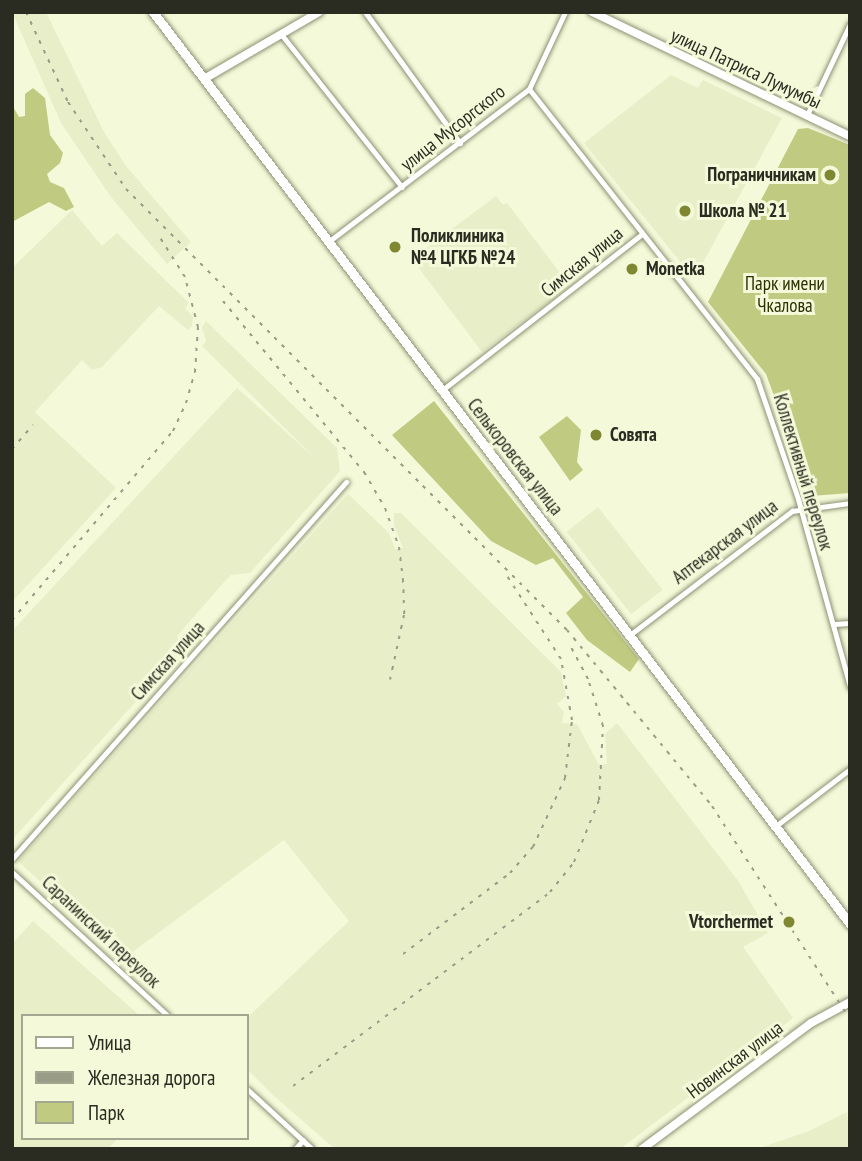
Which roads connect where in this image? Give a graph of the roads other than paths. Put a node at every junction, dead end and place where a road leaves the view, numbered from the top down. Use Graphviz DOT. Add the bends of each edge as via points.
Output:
graph roads {
  1 [pos="153,12"];
  2 [pos="319,12"];
  3 [pos="365,12"];
  4 [pos="565,12"];
  5 [pos="592,12"];
  6 [pos="850,24"];
  7 [pos="281,34"];
  8 [pos="204,79"];
  9 [pos="529,89"];
  10 [pos="807,115"];
  11 [pos="850,136"];
  12 [pos="460,143"];
  13 [pos="402,187"];
  14 [pos="642,234"];
  15 [pos="328,242"];
  16 [pos="441,391"];
  17 [pos="346,482"];
  18 [pos="850,503"];
  19 [pos="800,508"];
  20 [pos="850,623"];
  21 [pos="834,624"];
  22 [pos="631,634"];
  23 [pos="850,687"];
  24 [pos="850,769"];
  25 [pos="777,825"];
  26 [pos="12,859"];
  27 [pos="12,872"];
  28 [pos="850,923"];
  29 [pos="850,1002"];
  30 [pos="166,1014"];
  31 [pos="248,1090"];
  32 [pos="303,1140"];
  33 [pos="295,1149"];
  34 [pos="312,1149"];
  35 [pos="642,1149"];
  1 -- 8 [label="main road, Селькоровская улица"];
  2 -- 7 [label="street"];
  3 -- 12 [label="street"];
  4 -- 9 [label="street, улица Мусоргского"];
  5 -- 10 [label="street, улица Патриса Лумумбы"];
  6 -- 10 [label="street"];
  7 -- 8 [label="street"];
  7 -- 13 [label="street"];
  8 -- 15 [label="main road, Селькоровская улица"];
  9 -- 12 [label="street, улица Мусоргского"];
  9 -- 14 [label="street, Коллективный переулок"];
  10 -- 11 [label="street, улица Патриса Лумумбы"];
  12 -- 13 [label="street, улица Мусоргского"];
  13 -- 15 [label="street, улица Мусоргского"];
  14 -- 16 [label="street, Симская улица"];
  14 -- 19 [label="street, Коллективный переулок" via="757,379"];
  15 -- 16 [label="main road, Селькоровская улица"];
  16 -- 22 [label="main road, Селькоровская улица"];
  17 -- 26 [label="street, Симская улица"];
  18 -- 19 [label="street, Аптекарская улица"];
  19 -- 21 [label="street, Коллективный переулок"];
  19 -- 22 [label="street, Аптекарская улица"];
  20 -- 21 [label="street"];
  21 -- 23 [label="street, Коллективный переулок"];
  22 -- 25 [label="main road, Селькоровская улица"];
  24 -- 25 [label="street"];
  25 -- 28 [label="main road, Селькоровская улица"];
  27 -- 30 [label="street, Саранинский переулок"];
  29 -- 35 [label="street, Новинская улица" via="811,1023"];
  31 -- 32 [label="street"];
  32 -- 33 [label="street"];
  32 -- 34 [label="street"];
}
